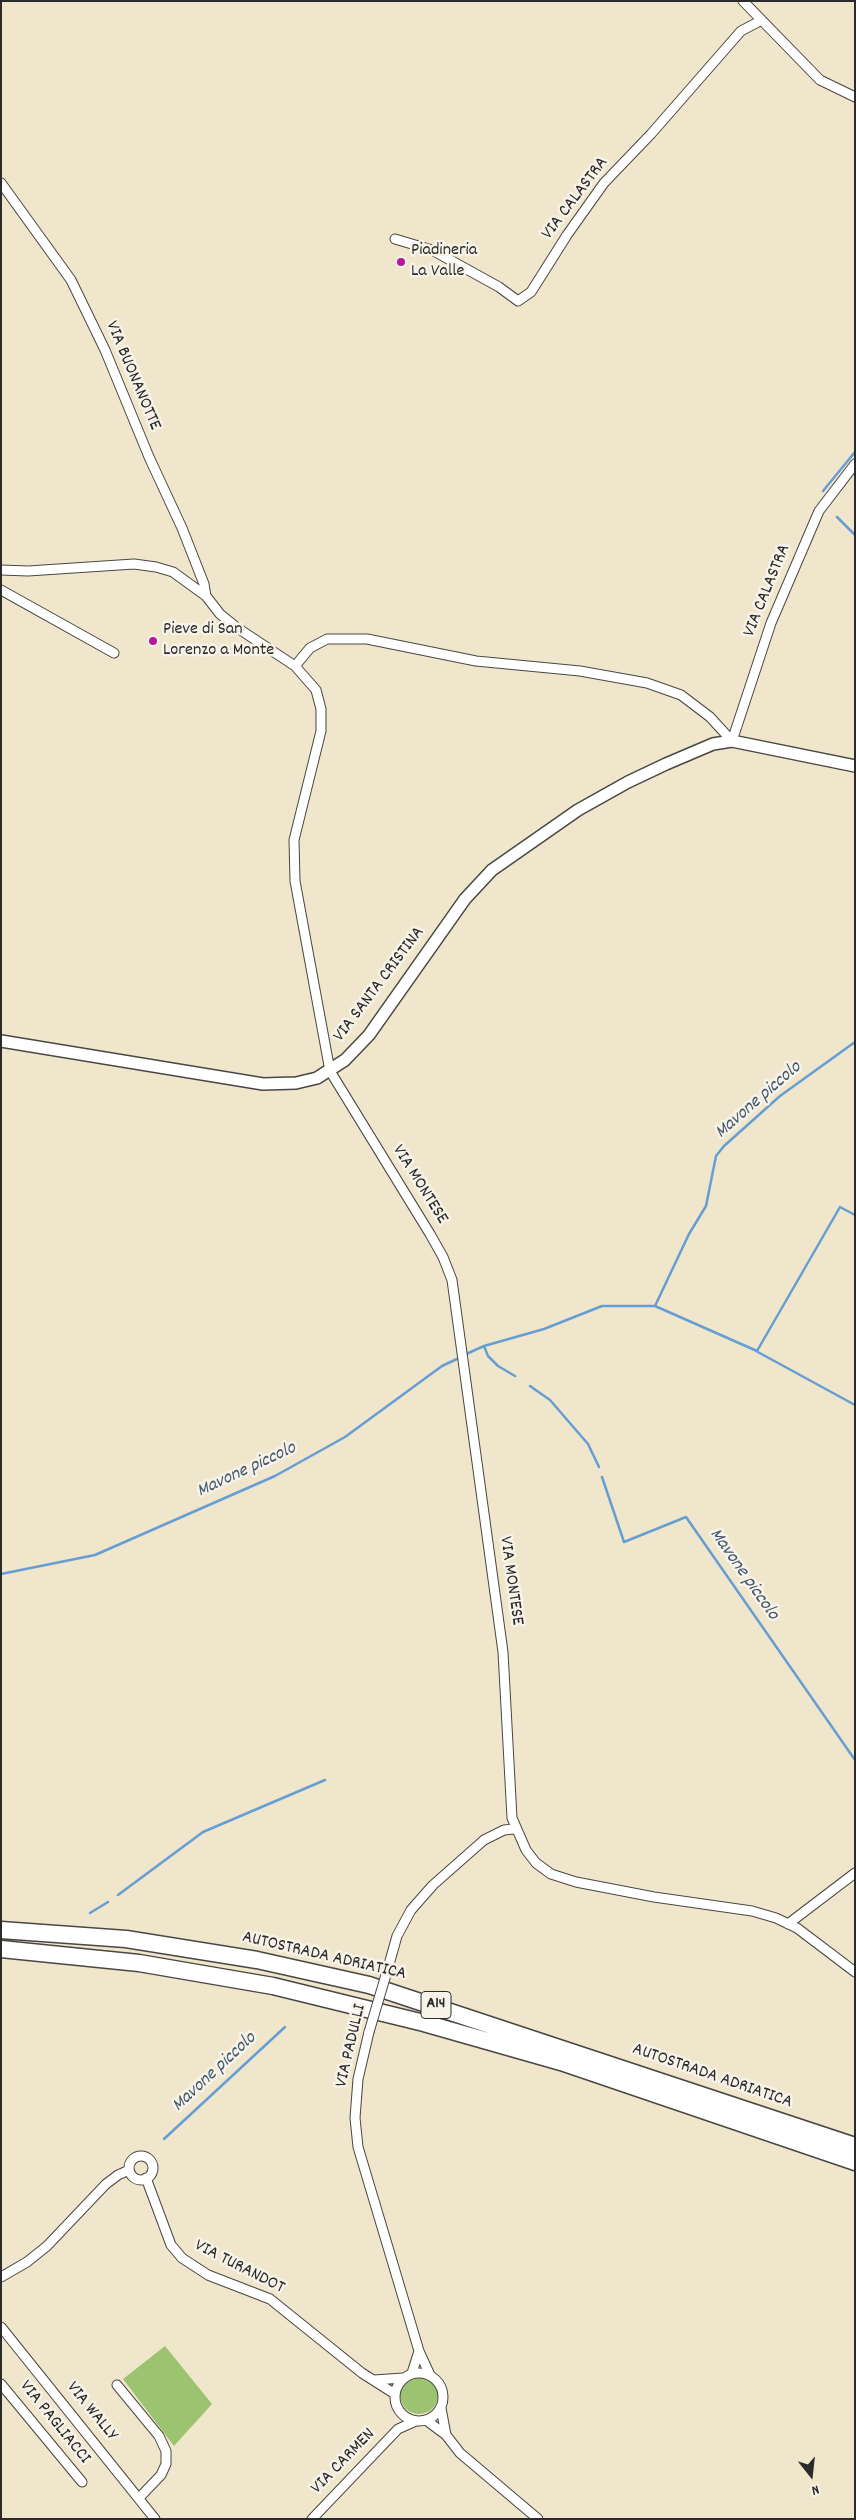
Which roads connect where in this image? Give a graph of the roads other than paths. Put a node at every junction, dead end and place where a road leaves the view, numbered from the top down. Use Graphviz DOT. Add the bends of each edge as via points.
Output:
graph roads {
  1 [pos="743,1"];
  2 [pos="760,21"];
  3 [pos="855,97"];
  4 [pos="1,183"];
  5 [pos="395,238"];
  6 [pos="855,464"];
  7 [pos="1,570"];
  8 [pos="1,590"];
  9 [pos="206,596"];
  10 [pos="114,653"];
  11 [pos="295,666"];
  12 [pos="732,741"];
  13 [pos="855,766"];
  14 [pos="1,1041"];
  15 [pos="330,1071"];
  16 [pos="515,1829"];
  17 [pos="855,1873"];
  18 [pos="788,1924"];
  19 [pos="1,1930"];
  20 [pos="1,1949"];
  21 [pos="855,1972"];
  22 [pos="855,2146"];
  23 [pos="855,2162"];
  24 [pos="129,2170"];
  25 [pos="146,2178"];
  26 [pos="1,2277"];
  27 [pos="1,2327"];
  28 [pos="419,2351"];
  29 [pos="430,2375"];
  30 [pos="408,2376"];
  31 [pos="374,2380"];
  32 [pos="1,2384"];
  33 [pos="117,2385"];
  34 [pos="395,2394"];
  35 [pos="441,2408"];
  36 [pos="400,2412"];
  37 [pos="426,2420"];
  38 [pos="416,2421"];
  39 [pos="398,2429"];
  40 [pos="446,2435"];
  41 [pos="82,2482"];
  42 [pos="139,2498"];
  43 [pos="155,2519"];
  44 [pos="312,2519"];
  45 [pos="538,2519"];
  1 -- 2 [label="street"];
  2 -- 3 [label="street" via="820,80"];
  2 -- 5 [label="street, VIA CALASTRA" via="740,31 604,184 531,292 518,300 432,250"];
  4 -- 9 [label="street, VIA BUONANOTTE" via="71,280 182,528"];
  6 -- 12 [label="street, VIA CALASTRA" via="819,511 771,622"];
  7 -- 9 [label="street" via="134,564 172,572"];
  8 -- 10 [label="street"];
  9 -- 11 [label="street" via="236,627"];
  11 -- 12 [label="street" via="310,648 327,639 367,639 476,661 580,671 647,683 681,694 710,717"];
  11 -- 15 [label="street" via="316,690 321,709 321,732 298,816 293,858 294,881"];
  12 -- 13 [label="street, VIA SANTA CRISTINA"];
  12 -- 15 [label="street, VIA SANTA CRISTINA" via="712,744 628,782 578,810 492,870 465,899 368,1035"];
  14 -- 15 [label="street, VIA SANTA CRISTINA" via="263,1084 296,1083"];
  15 -- 16 [label="street, VIA MONTESE" via="443,1257 452,1280 503,1652"];
  16 -- 18 [label="street, VIA MONTESE" via="536,1863 551,1874 654,1897 752,1911"];
  16 -- 28 [label="street, VIA PADULLI, bridge" via="504,1830 484,1840 433,1885 411,1910 397,1936 358,2079 355,2118 358,2147"];
  17 -- 18 [label="street"];
  18 -- 21 [label="street, VIA MONTESE"];
  19 -- 22 [label="highway, AUTOSTRADA ADRIATICA / A14" via="135,1941 256,1960 369,1985"];
  20 -- 23 [label="highway, AUTOSTRADA ADRIATICA / A14" via="139,1962 273,1986 561,2062"];
  24 -- 25 [label="street" via="134,2177"];
  24 -- 25 [label="street" via="134,2158 146,2157 153,2167"];
  24 -- 26 [label="street" via="106,2184 47,2246"];
  25 -- 31 [label="street, VIA TURANDOT" via="171,2245 182,2258 208,2274 270,2299"];
  27 -- 42 [label="street, VIA WALLY"];
  28 -- 29 [label="street, VIA PADULLI"];
  28 -- 30 [label="street"];
  29 -- 30 [label="street"];
  29 -- 35 [label="street" via="436,2379 443,2393"];
  30 -- 31 [label="street"];
  30 -- 34 [label="street"];
  31 -- 34 [label="street, VIA TURANDOT"];
  32 -- 41 [label="street, VIA PAGLIACCI"];
  33 -- 42 [label="street" via="159,2436 166,2451 166,2464 161,2475"];
  34 -- 36 [label="street"];
  35 -- 37 [label="street"];
  35 -- 40 [label="street"];
  36 -- 38 [label="street"];
  36 -- 39 [label="street, VIA CARMEN"];
  37 -- 38 [label="street"];
  37 -- 40 [label="street"];
  38 -- 39 [label="street, VIA CARMEN"];
  39 -- 44 [label="street, VIA CARMEN"];
  40 -- 45 [label="street" via="460,2453"];
  42 -- 43 [label="street, VIA WALLY"];
}
